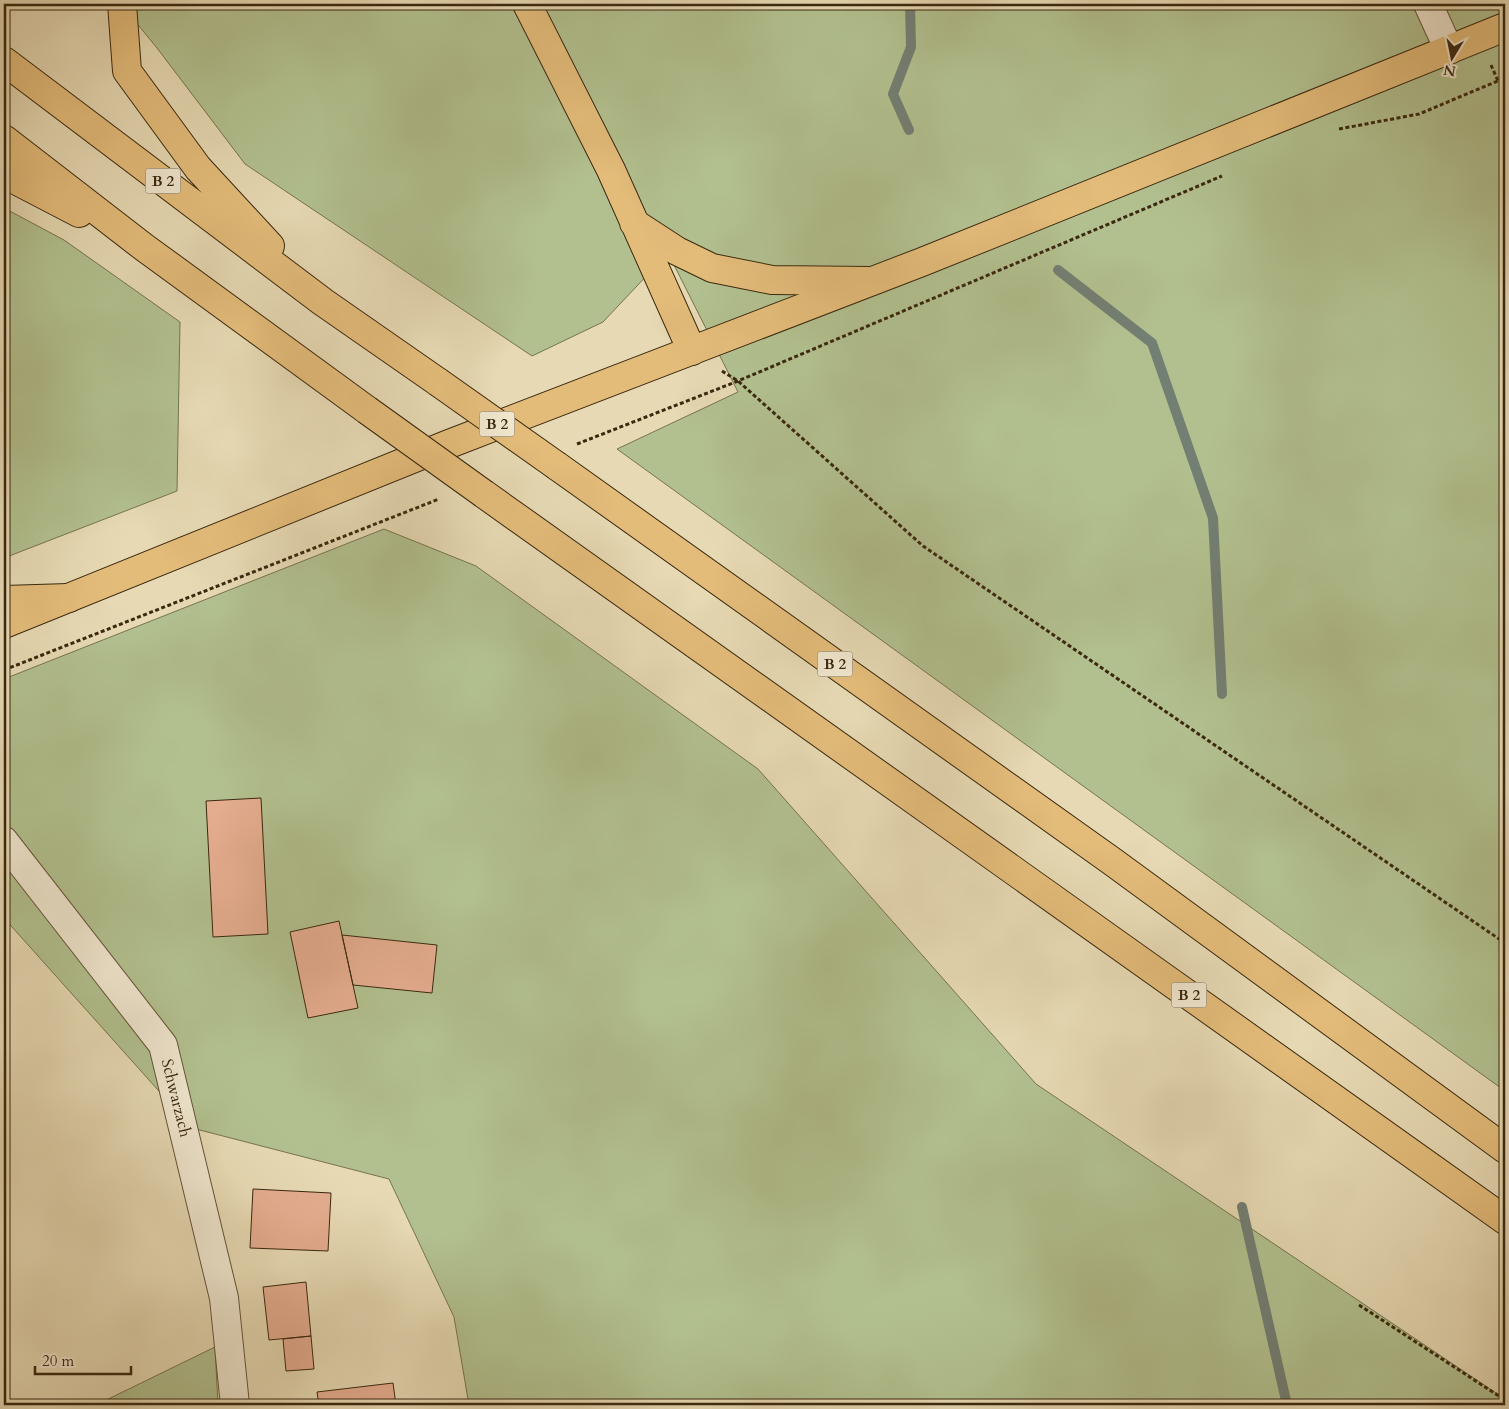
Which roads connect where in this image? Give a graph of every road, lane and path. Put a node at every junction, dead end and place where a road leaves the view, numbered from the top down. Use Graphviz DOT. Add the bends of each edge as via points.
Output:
graph roads {
  1 [pos="122,4"];
  2 [pos="527,4"];
  3 [pos="1428,4"];
  4 [pos="1505,27"];
  5 [pos="1449,50"];
  6 [pos="4,61"];
  7 [pos="1505,78"];
  8 [pos="1332,130"];
  9 [pos="4,139"];
  10 [pos="1231,173"];
  11 [pos="4,174"];
  12 [pos="634,223"];
  13 [pos="145,248"];
  14 [pos="871,281"];
  15 [pos="323,302"];
  16 [pos="692,351"];
  17 [pos="738,381"];
  18 [pos="564,457"];
  19 [pos="440,498"];
  20 [pos="69,598"];
  21 [pos="4,600"];
  22 [pos="4,624"];
  23 [pos="4,670"];
  24 [pos="4,841"];
  25 [pos="1505,943"];
  26 [pos="1505,1149"];
  27 [pos="1505,1220"];
  28 [pos="1359,1305"];
  29 [pos="1505,1400"];
  30 [pos="235,1405"];
  1 -- 15 [label="main road" via="127,71 198,168"];
  2 -- 12 [label="main road" via="611,170"];
  3 -- 5 [label="street"];
  4 -- 5 [label="main road"];
  5 -- 14 [label="main road"];
  6 -- 15 [label="main road, B 2"];
  7 -- 8 [label="path" via="1419,114"];
  9 -- 13 [label="main road, B 2"];
  10 -- 17 [label="path"];
  11 -- 13 [label="main road"];
  12 -- 14 [label="main road" via="677,251 712,268 772,280"];
  12 -- 16 [label="main road"];
  13 -- 27 [label="main road, B 2, bridge" via="484,494"];
  14 -- 16 [label="main road"];
  15 -- 18 [label="main road, B 2, bridge" via="438,382"];
  16 -- 17 [label="path"];
  16 -- 20 [label="main road" via="449,444"];
  17 -- 18 [label="path"];
  17 -- 25 [label="path" via="923,546"];
  18 -- 26 [label="main road, B 2"];
  19 -- 23 [label="path"];
  20 -- 21 [label="main road"];
  20 -- 22 [label="main road"];
  24 -- 30 [label="street, Schwarzach" via="162,1045 224,1298"];
  28 -- 29 [label="path"];
}
